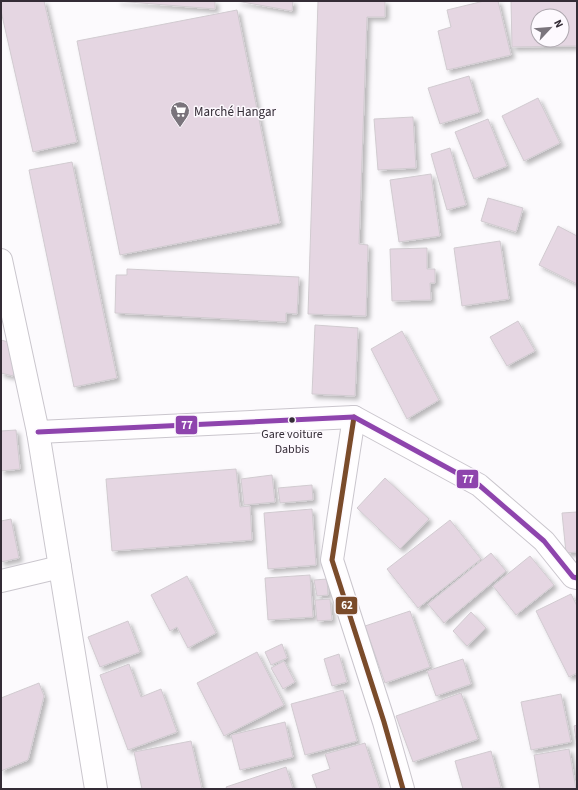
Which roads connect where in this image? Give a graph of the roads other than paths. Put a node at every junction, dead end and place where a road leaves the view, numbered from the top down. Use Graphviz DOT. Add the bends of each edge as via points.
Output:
graph roads {
  1 [pos="1,260"];
  2 [pos="354,417"];
  3 [pos="38,432"];
  4 [pos="60,567"];
  5 [pos="577,578"];
  6 [pos="1,581"];
  7 [pos="96,789"];
  8 [pos="403,789"];
  1 -- 3 [label="street"];
  2 -- 3 [label="street"];
  2 -- 5 [label="street" via="479,485 544,541 573,577"];
  2 -- 8 [label="street" via="332,560"];
  3 -- 4 [label="street"];
  4 -- 6 [label="street"];
  4 -- 7 [label="street"];
}
